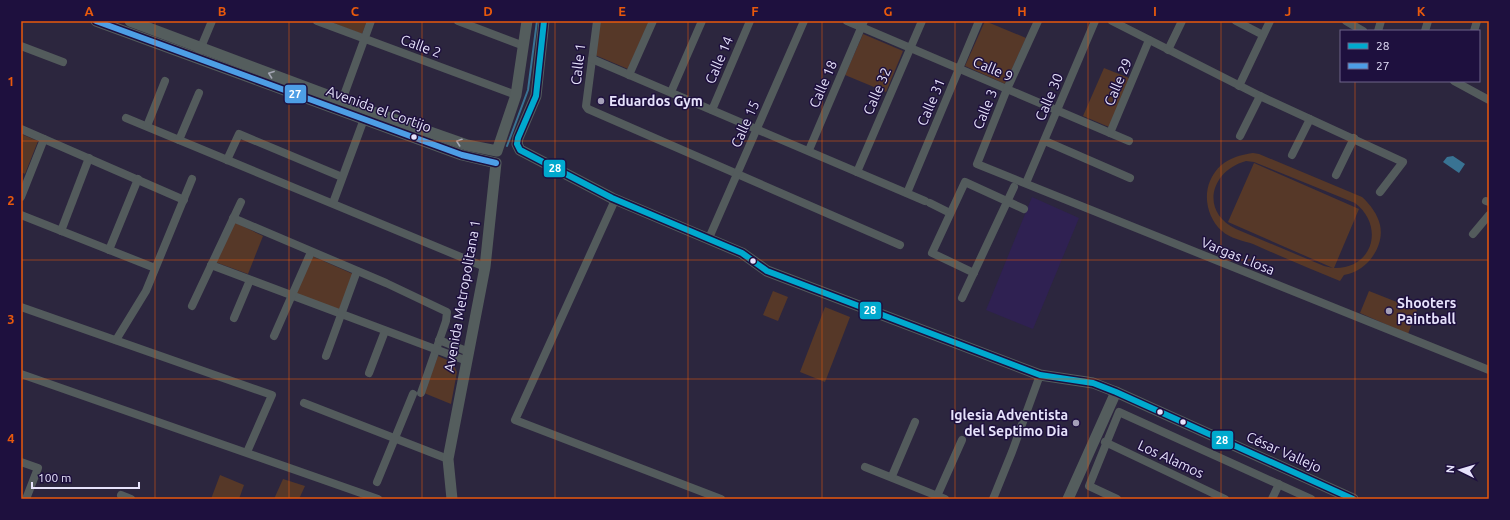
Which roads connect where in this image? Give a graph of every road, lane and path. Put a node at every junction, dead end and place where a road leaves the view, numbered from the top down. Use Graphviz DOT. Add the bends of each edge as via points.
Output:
graph roads {
  1 [pos="96,21"];
  2 [pos="130,21"];
  3 [pos="212,21"];
  4 [pos="317,21"];
  5 [pos="371,21"];
  6 [pos="458,21"];
  7 [pos="527,21"];
  8 [pos="544,21"];
  9 [pos="597,21"];
  10 [pos="653,21"];
  11 [pos="702,21"];
  12 [pos="750,21"];
  13 [pos="804,21"];
  14 [pos="847,21"];
  15 [pos="922,21"];
  16 [pos="979,21"];
  17 [pos="1038,21"];
  18 [pos="1095,21"];
  19 [pos="1112,21"];
  20 [pos="1182,21"];
  21 [pos="1236,21"];
  22 [pos="1270,21"];
  23 [pos="1346,21"];
  24 [pos="863,24"];
  25 [pos="1361,30"];
  26 [pos="1263,35"];
  27 [pos="365,39"];
  28 [pos="1149,40"];
  29 [pos="21,46"];
  30 [pos="524,46"];
  31 [pos="910,48"];
  32 [pos="1168,50"];
  33 [pos="199,53"];
  34 [pos="592,59"];
  35 [pos="63,62"];
  36 [pos="959,69"];
  37 [pos="629,75"];
  38 [pos="165,81"];
  39 [pos="1457,82"];
  40 [pos="1239,86"];
  41 [pos="1008,90"];
  42 [pos="671,92"];
  43 [pos="199,93"];
  44 [pos="516,95"];
  45 [pos="1260,96"];
  46 [pos="1489,100"];
  47 [pos="341,106"];
  48 [pos="712,110"];
  49 [pos="1057,110"];
  50 [pos="126,118"];
  51 [pos="1310,119"];
  52 [pos="364,120"];
  53 [pos="147,126"];
  54 [pos="758,128"];
  55 [pos="21,129"];
  56 [pos="1110,133"];
  57 [pos="1240,136"];
  58 [pos="1354,138"];
  59 [pos="44,139"];
  60 [pos="179,140"];
  61 [pos="1044,141"];
  62 [pos="1129,142"];
  63 [pos="809,150"];
  64 [pos="497,151"];
  65 [pos="1292,155"];
  66 [pos="89,158"];
  67 [pos="227,160"];
  68 [pos="496,163"];
  69 [pos="977,164"];
  70 [pos="857,172"];
  71 [pos="737,173"];
  72 [pos="1336,176"];
  73 [pos="342,177"];
  74 [pos="1130,178"];
  75 [pos="138,179"];
  76 [pos="192,179"];
  77 [pos="1026,183"];
  78 [pos="1014,187"];
  79 [pos="1380,192"];
  80 [pos="907,193"];
  81 [pos="21,196"];
  82 [pos="184,200"];
  83 [pos="615,200"];
  84 [pos="241,202"];
  85 [pos="1007,202"];
  86 [pos="333,203"];
  87 [pos="1024,209"];
  88 [pos="950,214"];
  89 [pos="21,215"];
  90 [pos="1489,215"];
  91 [pos="233,218"];
  92 [pos="60,231"];
  93 [pos="1473,234"];
  94 [pos="709,238"];
  95 [pos="900,245"];
  96 [pos="109,250"];
  97 [pos="311,252"];
  98 [pos="211,265"];
  99 [pos="485,267"];
  100 [pos="155,268"];
  101 [pos="357,271"];
  102 [pos="974,273"];
  103 [pos="250,280"];
  104 [pos="291,296"];
  105 [pos="962,298"];
  106 [pos="21,306"];
  107 [pos="192,306"];
  108 [pos="342,314"];
  109 [pos="234,318"];
  110 [pos="385,331"];
  111 [pos="274,336"];
  112 [pos="116,340"];
  113 [pos="440,340"];
  114 [pos="436,350"];
  115 [pos="326,356"];
  116 [pos="468,356"];
  117 [pos="1489,370"];
  118 [pos="369,373"];
  119 [pos="21,374"];
  120 [pos="1040,375"];
  121 [pos="1116,392"];
  122 [pos="304,402"];
  123 [pos="915,422"];
  124 [pos="395,438"];
  125 [pos="962,440"];
  126 [pos="1105,442"];
  127 [pos="247,452"];
  128 [pos="448,459"];
  129 [pos="21,462"];
  130 [pos="865,467"];
  131 [pos="892,476"];
  132 [pos="377,482"];
  133 [pos="1279,484"];
  134 [pos="121,495"];
  135 [pos="941,497"];
  136 [pos="26,499"];
  137 [pos="131,499"];
  138 [pos="378,499"];
  139 [pos="452,499"];
  140 [pos="721,499"];
  141 [pos="993,499"];
  142 [pos="1068,499"];
  143 [pos="1117,499"];
  144 [pos="1225,499"];
  145 [pos="1272,499"];
  146 [pos="1311,499"];
  147 [pos="1352,499"];
  1 -- 33 [label="street, Avenida el Cortijo"];
  2 -- 33 [label="street, Avenida el Cortijo"];
  3 -- 33 [label="street"];
  4 -- 27 [label="street, Calle 2"];
  5 -- 27 [label="street"];
  6 -- 30 [label="street"];
  7 -- 30 [label="street, Avenida Metropolitana 1"];
  8 -- 83 [label="street, César Vallejo" via="536,96 517,144 520,150"];
  9 -- 34 [label="street, Calle 1"];
  10 -- 37 [label="street"];
  11 -- 42 [label="street"];
  12 -- 48 [label="street, Calle 14"];
  13 -- 54 [label="street, Calle 15"];
  14 -- 24 [label="street, Calle 9"];
  15 -- 31 [label="street, Calle 32"];
  16 -- 36 [label="street, Calle 31"];
  17 -- 41 [label="street, Calle 3"];
  18 -- 49 [label="street, Calle 30"];
  19 -- 28 [label="street"];
  20 -- 32 [label="street"];
  21 -- 26 [label="street"];
  22 -- 26 [label="street"];
  23 -- 25 [label="street"];
  24 -- 31 [label="street, Calle 9"];
  24 -- 63 [label="street, Calle 18"];
  26 -- 40 [label="street"];
  27 -- 44 [label="street, Calle 2"];
  27 -- 47 [label="street"];
  28 -- 32 [label="street"];
  28 -- 56 [label="street, Calle 29"];
  29 -- 35 [label="street"];
  30 -- 44 [label="street, Avenida Metropolitana 1"];
  31 -- 36 [label="street, Calle 9"];
  31 -- 70 [label="street, Calle 32"];
  32 -- 40 [label="street"];
  33 -- 47 [label="street, Avenida el Cortijo"];
  34 -- 37 [label="street"];
  34 -- 71 [label="street, Calle 1" via="586,106 588,109"];
  36 -- 41 [label="street, Calle 9"];
  36 -- 80 [label="street, Calle 31"];
  37 -- 42 [label="street"];
  38 -- 53 [label="street"];
  39 -- 46 [label="street"];
  40 -- 45 [label="street"];
  41 -- 49 [label="street, Calle 9"];
  41 -- 69 [label="street, Calle 3"];
  42 -- 48 [label="street"];
  43 -- 60 [label="street"];
  44 -- 64 [label="street, Avenida Metropolitana 1"];
  45 -- 51 [label="street"];
  45 -- 57 [label="street"];
  47 -- 52 [label="street, Avenida el Cortijo"];
  64 -- 47 [label="street, Avenida el Cortijo, one-way" via="467,145"];
  48 -- 54 [label="street"];
  49 -- 56 [label="street, Calle 9"];
  49 -- 61 [label="street, Calle 30"];
  50 -- 53 [label="street"];
  51 -- 58 [label="street"];
  51 -- 65 [label="street"];
  52 -- 68 [label="street, Avenida el Cortijo" via="462,155"];
  52 -- 73 [label="street"];
  53 -- 60 [label="street"];
  54 -- 63 [label="street"];
  54 -- 71 [label="street, Calle 15"];
  55 -- 59 [label="street"];
  56 -- 62 [label="street, Calle 9"];
  58 -- 72 [label="street"];
  58 -- 79 [label="street" via="1403,162"];
  59 -- 66 [label="street"];
  59 -- 81 [label="street"];
  60 -- 67 [label="street"];
  61 -- 74 [label="street"];
  61 -- 77 [label="street, Calle 30"];
  63 -- 70 [label="street"];
  64 -- 68 [label="street, Avenida Metropolitana 1"];
  66 -- 75 [label="street"];
  66 -- 92 [label="street"];
  67 -- 73 [label="street" via="239,134"];
  67 -- 86 [label="street"];
  68 -- 99 [label="street, Avenida Metropolitana 1"];
  69 -- 77 [label="street, Vargas Llosa"];
  70 -- 80 [label="street"];
  71 -- 94 [label="street, Calle 15"];
  71 -- 95 [label="street"];
  73 -- 86 [label="street"];
  75 -- 82 [label="street"];
  75 -- 96 [label="street"];
  76 -- 82 [label="street"];
  77 -- 117 [label="street, Vargas Llosa"];
  78 -- 85 [label="street"];
  80 -- 88 [label="street"];
  82 -- 100 [label="street"];
  83 -- 94 [label="street, César Vallejo"];
  83 -- 140 [label="street" via="515,420"];
  84 -- 91 [label="street"];
  85 -- 87 [label="street"];
  85 -- 88 [label="street" via="965,182"];
  85 -- 102 [label="street"];
  86 -- 99 [label="street"];
  88 -- 102 [label="street" via="932,253"];
  89 -- 92 [label="street"];
  90 -- 93 [label="street"];
  91 -- 97 [label="street"];
  91 -- 98 [label="street"];
  92 -- 96 [label="street"];
  94 -- 120 [label="street, César Vallejo" via="742,253 767,272"];
  96 -- 100 [label="street"];
  97 -- 101 [label="street"];
  97 -- 104 [label="street"];
  98 -- 103 [label="street"];
  98 -- 107 [label="street"];
  99 -- 116 [label="street, Avenida Metropolitana 1"];
  100 -- 112 [label="street" via="146,291"];
  101 -- 108 [label="street"];
  101 -- 113 [label="street" via="444,310 447,317"];
  102 -- 105 [label="street"];
  103 -- 104 [label="street"];
  103 -- 109 [label="street"];
  104 -- 108 [label="street"];
  104 -- 111 [label="street"];
  106 -- 112 [label="street"];
  108 -- 110 [label="street"];
  108 -- 115 [label="street"];
  110 -- 114 [label="street"];
  110 -- 118 [label="street"];
  112 -- 127 [label="street" via="272,395"];
  113 -- 114 [label="street"];
  113 -- 116 [label="street"];
  114 -- 116 [label="street"];
  114 -- 124 [label="street"];
  116 -- 128 [label="street, Avenida Metropolitana 1"];
  119 -- 127 [label="street"];
  120 -- 121 [label="street, César Vallejo" via="1093,383"];
  120 -- 141 [label="street"];
  121 -- 142 [label="street"];
  121 -- 147 [label="street, César Vallejo"];
  122 -- 124 [label="street"];
  123 -- 131 [label="street"];
  124 -- 128 [label="street"];
  124 -- 132 [label="street"];
  125 -- 135 [label="street"];
  126 -- 133 [label="street" via="1119,412"];
  126 -- 143 [label="street" via="1088,486"];
  126 -- 144 [label="street, Los Alamos"];
  127 -- 138 [label="street"];
  128 -- 139 [label="street, Avenida Metropolitana 1"];
  129 -- 136 [label="street" via="38,468"];
  130 -- 131 [label="street"];
  131 -- 135 [label="street"];
  133 -- 145 [label="street"];
  133 -- 146 [label="street"];
  134 -- 137 [label="street"];
}
